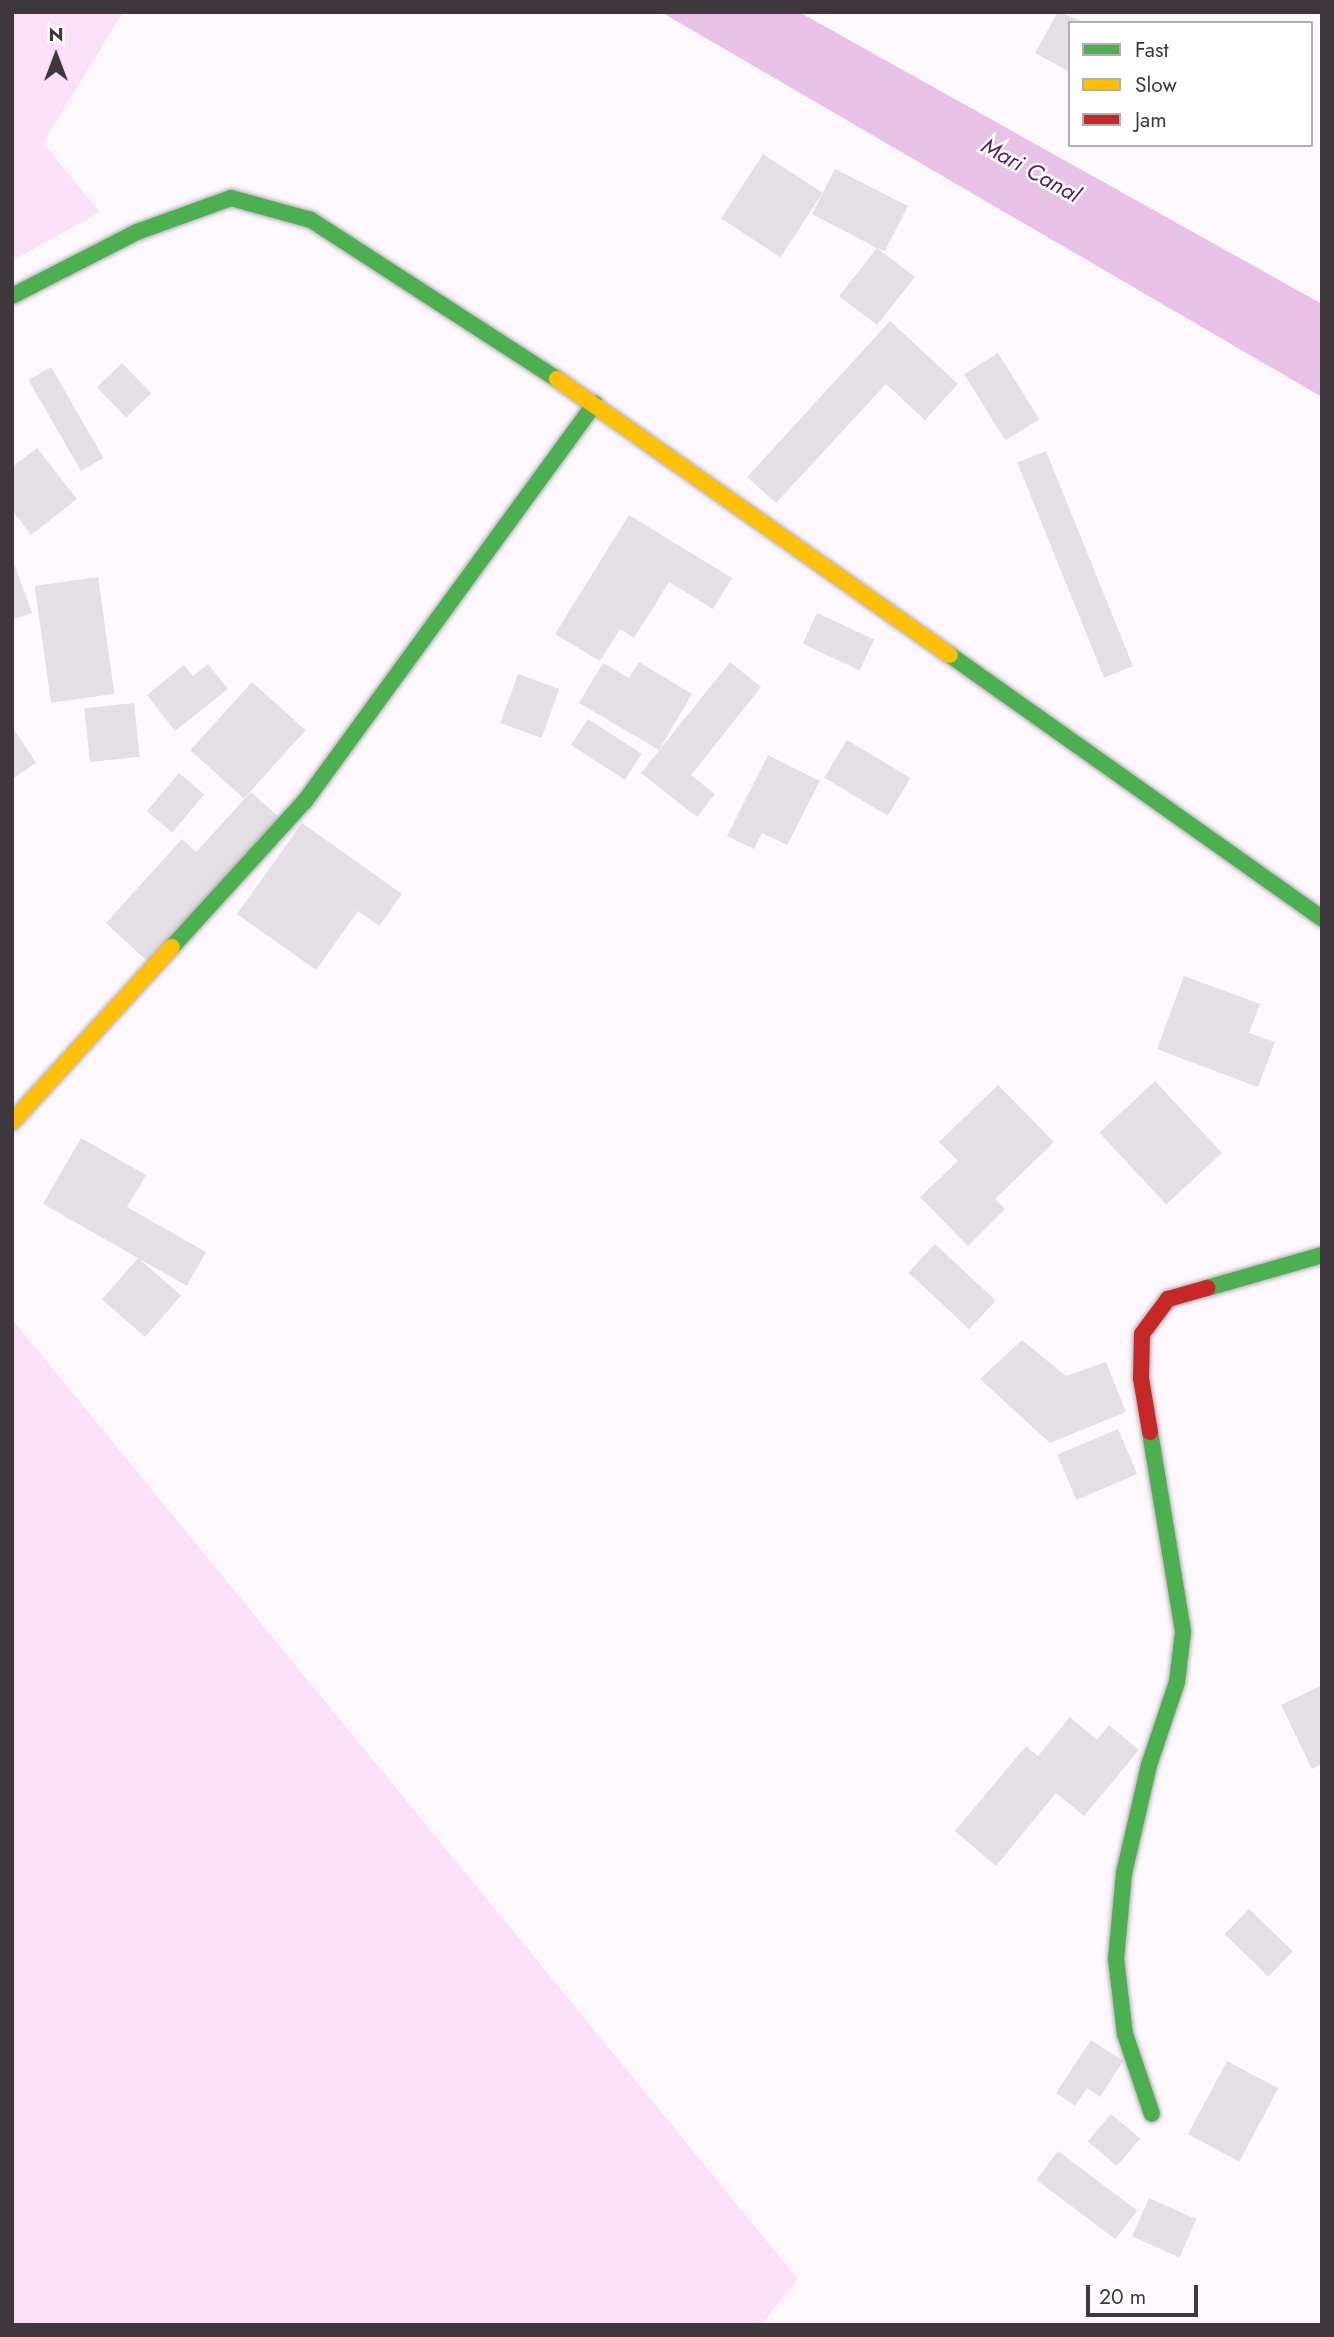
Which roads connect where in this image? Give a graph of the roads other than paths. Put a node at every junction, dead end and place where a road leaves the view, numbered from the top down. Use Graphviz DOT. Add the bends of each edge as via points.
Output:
graph roads {
  1 [pos="12,296"];
  2 [pos="595,404"];
  3 [pos="1322,918"];
  4 [pos="12,1122"];
  5 [pos="1322,1255"];
  6 [pos="1152,2114"];
  1 -- 2 [label="street" via="137,232 231,198 311,220"];
  2 -- 3 [label="street"];
  2 -- 4 [label="street" via="305,801"];
  5 -- 6 [label="street" via="1168,1299 1142,1334 1141,1378 1183,1632 1177,1682 1149,1765 1124,1873 1116,1959 1125,2034"];
}
